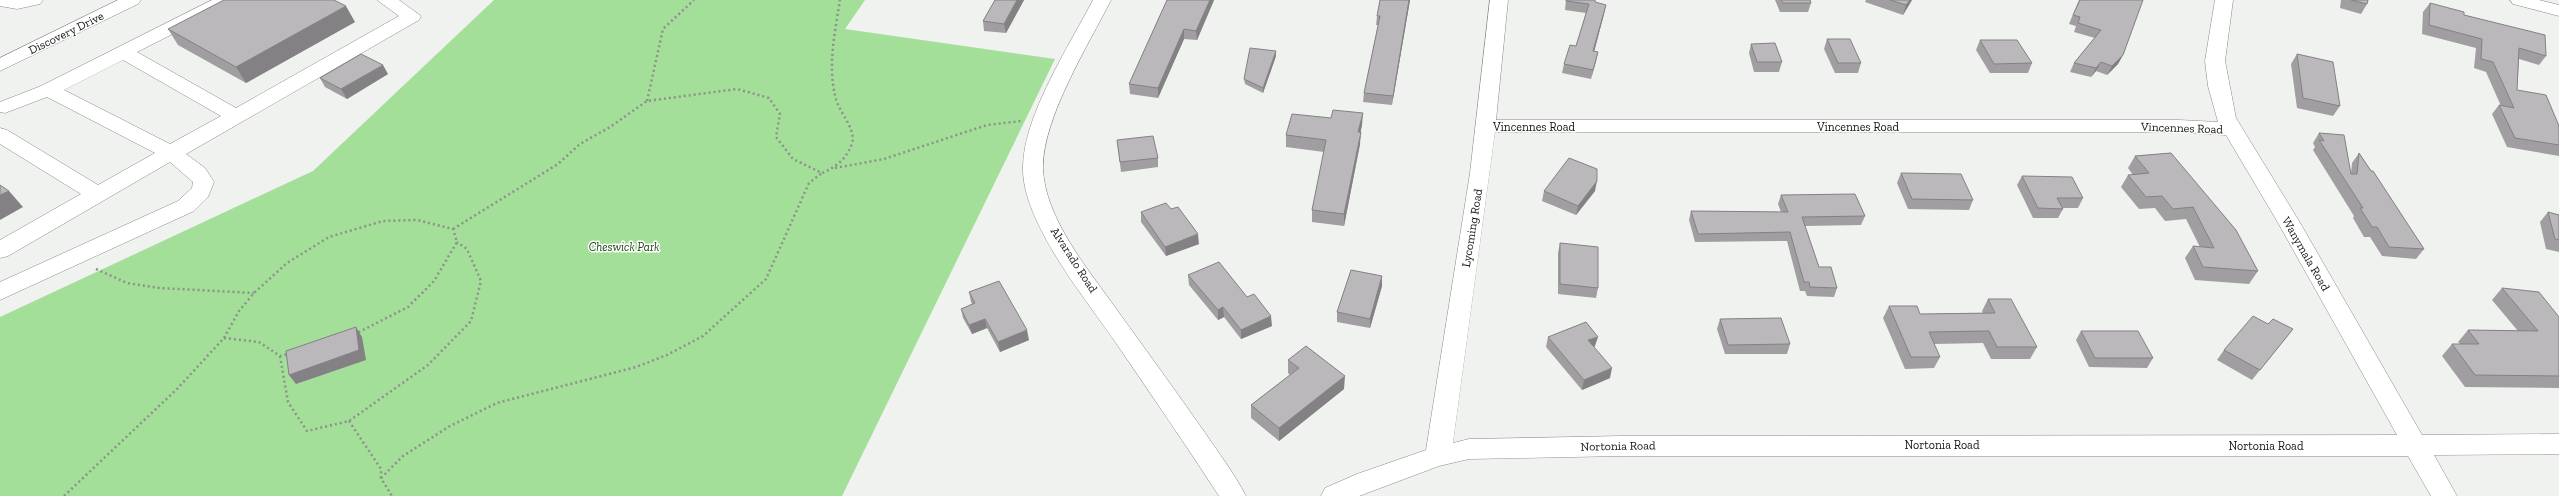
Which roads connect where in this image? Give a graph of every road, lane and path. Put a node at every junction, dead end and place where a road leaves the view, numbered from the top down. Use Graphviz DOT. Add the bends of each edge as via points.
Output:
graph roads {
  1 [pos="2,0"];
  2 [pos="34,0"];
  3 [pos="132,0"];
  4 [pos="226,0"];
  5 [pos="386,0"];
  6 [pos="694,0"];
  7 [pos="840,0"];
  8 [pos="1102,0"];
  9 [pos="1499,0"];
  10 [pos="2224,0"];
  11 [pos="2519,0"];
  12 [pos="2559,11"];
  13 [pos="123,52"];
  14 [pos="0,65"];
  15 [pos="48,90"];
  16 [pos="647,101"];
  17 [pos="2,108"];
  18 [pos="237,117"];
  19 [pos="1044,122"];
  20 [pos="1486,126"];
  21 [pos="2231,129"];
  22 [pos="0,135"];
  23 [pos="173,154"];
  24 [pos="834,168"];
  25 [pos="822,173"];
  26 [pos="98,196"];
  27 [pos="453,229"];
  28 [pos="457,242"];
  29 [pos="0,250"];
  30 [pos="80,255"];
  31 [pos="0,292"];
  32 [pos="254,293"];
  33 [pos="356,333"];
  34 [pos="224,338"];
  35 [pos="296,352"];
  36 [pos="280,356"];
  37 [pos="349,421"];
  38 [pos="2559,444"];
  39 [pos="2416,445"];
  40 [pos="1438,456"];
  41 [pos="381,478"];
  42 [pos="64,496"];
  43 [pos="392,496"];
  44 [pos="1233,496"];
  45 [pos="1334,496"];
  46 [pos="2444,496"];
  1 -- 2 [label="street" via="24,3"];
  3 -- 14 [label="street, Discovery Drive"];
  4 -- 13 [label="street"];
  5 -- 18 [label="street" via="412,16"];
  6 -- 16 [label="path" via="663,29"];
  7 -- 24 [label="path" via="832,66 835,98 853,137 849,154"];
  8 -- 19 [label="street, Alvarado Road"];
  9 -- 20 [label="street, Lycoming Road"];
  10 -- 21 [label="street, Wanymala Road" via="2215,61 2218,86"];
  11 -- 12 [label="street"];
  13 -- 15 [label="street"];
  13 -- 18 [label="street"];
  15 -- 17 [label="street"];
  15 -- 23 [label="street"];
  16 -- 25 [label="path" via="737,88 769,98 780,114 776,137 793,160"];
  16 -- 27 [label="path" via="610,128 580,144 558,164"];
  18 -- 23 [label="street"];
  19 -- 24 [label="path" via="1017,121 982,125 910,152 860,166"];
  19 -- 44 [label="street, Alvarado Road" via="1036,142 1033,167 1036,189 1046,217 1072,260"];
  20 -- 21 [label="street, Vincennes Road" via="2179,126"];
  20 -- 40 [label="street, Lycoming Road"];
  21 -- 39 [label="street, Wanymala Road" via="2288,221"];
  22 -- 26 [label="street"];
  23 -- 26 [label="street"];
  23 -- 30 [label="street" via="201,174 204,182 202,191 186,206"];
  24 -- 25 [label="path"];
  25 -- 41 [label="path" via="809,183 766,279 703,336 667,355 636,367 497,403 450,426 403,456"];
  26 -- 29 [label="street"];
  27 -- 28 [label="path"];
  27 -- 32 [label="path" via="417,220 383,221 329,238 287,263"];
  28 -- 33 [label="path" via="434,280 408,307"];
  28 -- 37 [label="path" via="467,249 481,281 471,321 428,365"];
  30 -- 31 [label="street"];
  30 -- 32 [label="path" via="94,267 127,283 160,288"];
  32 -- 34 [label="path" via="239,311"];
  34 -- 36 [label="path" via="259,342"];
  34 -- 42 [label="path" via="178,389"];
  35 -- 36 [label="path"];
  36 -- 37 [label="path" via="288,402 307,431"];
  37 -- 41 [label="path" via="381,469"];
  38 -- 39 [label="street, Nortonia Road"];
  39 -- 40 [label="street, Nortonia Road" via="1622,446 1470,449"];
  39 -- 46 [label="street, Wanymala Road"];
  40 -- 45 [label="street, Nortonia Road" via="1366,481"];
  41 -- 43 [label="path"];
}
